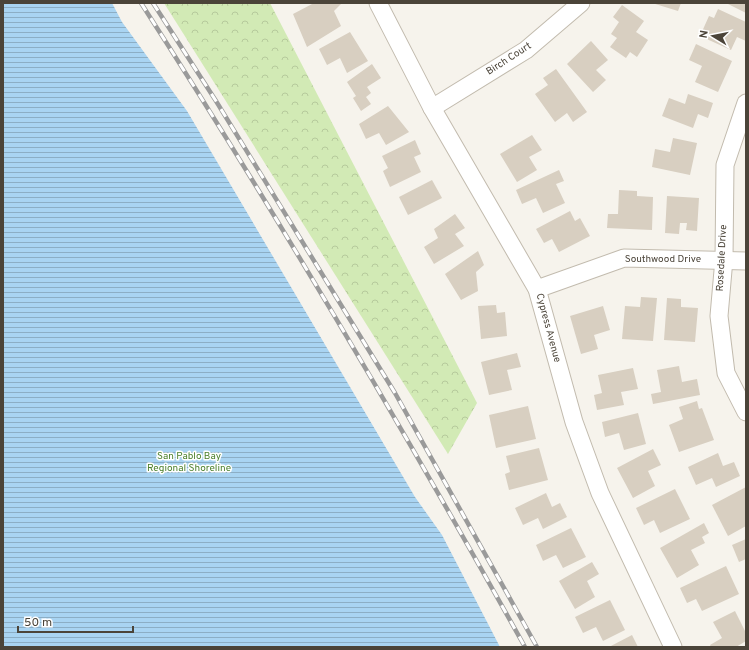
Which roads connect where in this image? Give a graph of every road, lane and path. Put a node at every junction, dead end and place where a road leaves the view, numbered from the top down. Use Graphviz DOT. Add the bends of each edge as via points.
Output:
graph roads {
  1 [pos="378,3"];
  2 [pos="581,3"];
  3 [pos="746,103"];
  4 [pos="432,108"];
  5 [pos="724,259"];
  6 [pos="746,261"];
  7 [pos="537,290"];
  8 [pos="746,412"];
  9 [pos="673,647"];
  1 -- 4 [label="street, Cypress Avenue"];
  2 -- 4 [label="street, Birch Court" via="526,50"];
  3 -- 5 [label="street, Rosedale Drive" via="724,165"];
  4 -- 7 [label="street, Cypress Avenue"];
  5 -- 6 [label="street, Southwood Drive"];
  5 -- 7 [label="street, Southwood Drive" via="624,258"];
  5 -- 8 [label="street, Rosedale Drive" via="719,316 726,373"];
  7 -- 9 [label="street, Cypress Avenue" via="574,422 600,493"];
}
